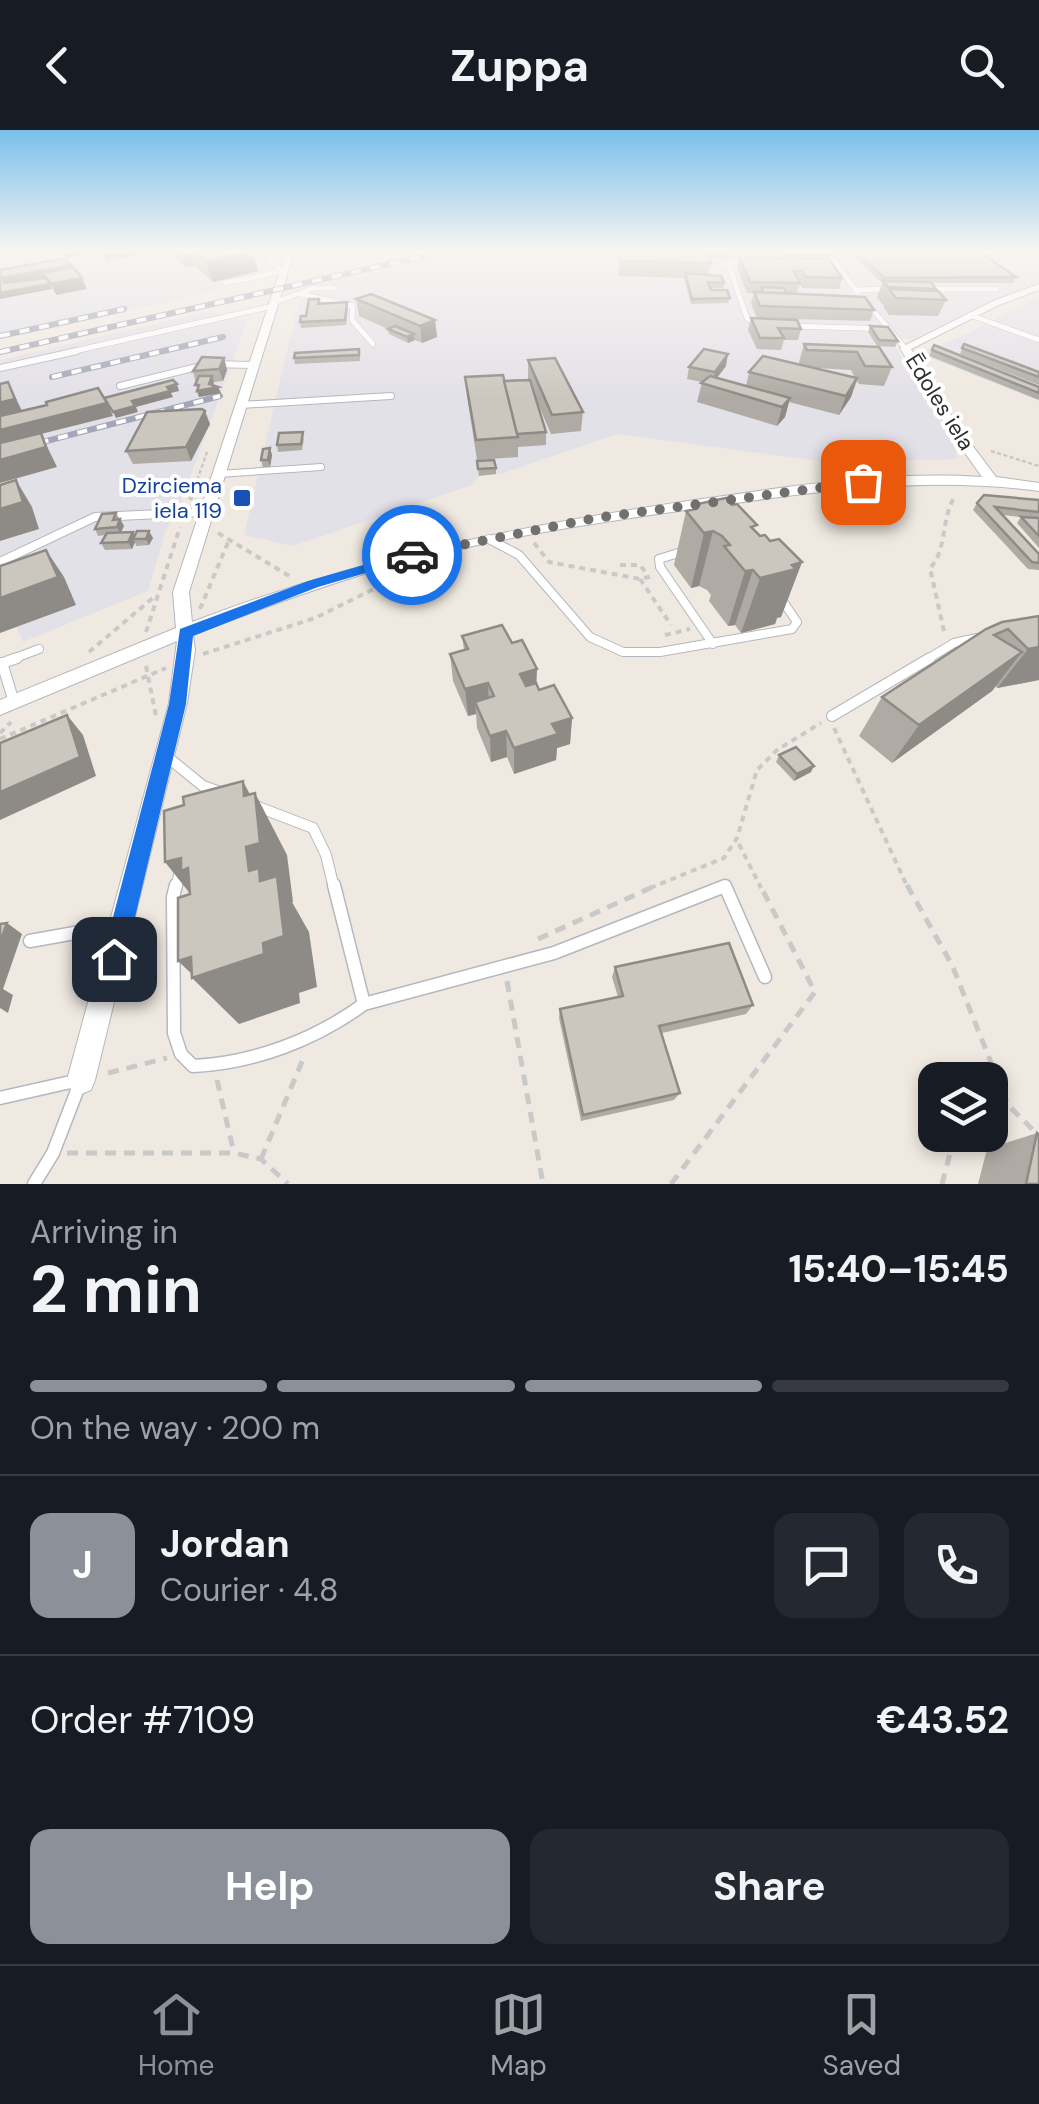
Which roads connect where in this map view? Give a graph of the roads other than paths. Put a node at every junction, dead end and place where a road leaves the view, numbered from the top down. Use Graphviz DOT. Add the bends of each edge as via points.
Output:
graph roads {
  1 [pos="275,299"];
  2 [pos="286,299"];
  3 [pos="323,299"];
  4 [pos="741,299"];
  5 [pos="864,299"];
  6 [pos="1011,299"];
  7 [pos="273,304"];
  8 [pos="970,316"];
  9 [pos="890,329"];
  10 [pos="1039,340"];
  11 [pos="373,344"];
  12 [pos="905,348"];
  13 [pos="253,365"];
  14 [pos="0,368"];
  15 [pos="120,386"];
  16 [pos="391,396"];
  17 [pos="240,404"];
  18 [pos="321,466"];
  19 [pos="218,474"];
  20 [pos="990,479"];
  21 [pos="1039,487"];
  22 [pos="205,518"];
  23 [pos="529,530"];
  24 [pos="486,538"];
  25 [pos="515,547"];
  26 [pos="702,547"];
  27 [pos="0,562"];
  28 [pos="776,592"];
  29 [pos="186,633"];
  30 [pos="982,636"];
  31 [pos="713,644"];
  32 [pos="39,649"];
  33 [pos="1,663"];
  34 [pos="7,705"];
  35 [pos="832,716"];
  36 [pos="167,748"];
  37 [pos="203,786"];
  38 [pos="198,804"];
  39 [pos="183,860"];
  40 [pos="122,925"];
  41 [pos="30,941"];
  42 [pos="764,977"];
  43 [pos="364,1004"];
  44 [pos="81,1080"];
  45 [pos="0,1098"];
  46 [pos="34,1184"];
  1 -- 7 [label="street"];
  2 -- 7 [label="lane"];
  3 -- 11 [label="lane" via="353,306 352,320"];
  4 -- 9 [label="lane" via="750,322"];
  5 -- 9 [label="lane"];
  6 -- 8 [label="street, Ēdoles iela"];
  7 -- 13 [label="street"];
  7 -- 14 [label="lane"];
  8 -- 10 [label="lane"];
  8 -- 12 [label="street, Ēdoles iela"];
  9 -- 12 [label="lane"];
  12 -- 20 [label="street, Ēdoles iela"];
  13 -- 15 [label="lane" via="209,364"];
  13 -- 17 [label="street"];
  16 -- 17 [label="lane"];
  17 -- 19 [label="street"];
  18 -- 19 [label="lane"];
  19 -- 22 [label="street"];
  20 -- 21 [label="street"];
  20 -- 23 [label="street" via="837,485"];
  22 -- 27 [label="lane" via="95,517"];
  22 -- 29 [label="street" via="181,592"];
  23 -- 24 [label="street"];
  23 -- 25 [label="lane"];
  24 -- 25 [label="lane"];
  24 -- 29 [label="street" via="313,584"];
  25 -- 31 [label="lane" via="573,624 596,641 629,656"];
  26 -- 31 [label="lane" via="659,559"];
  28 -- 31 [label="lane" via="797,622 792,629"];
  29 -- 34 [label="street"];
  29 -- 36 [label="street"];
  30 -- 35 [label="lane" via="954,643"];
  32 -- 33 [label="lane"];
  33 -- 34 [label="lane"];
  36 -- 37 [label="lane"];
  36 -- 40 [label="street"];
  37 -- 38 [label="lane"];
  37 -- 43 [label="lane" via="312,828 326,856"];
  39 -- 43 [label="lane" via="173,897 174,1033 193,1066 214,1066 314,1032"];
  40 -- 41 [label="lane"];
  40 -- 44 [label="street"];
  42 -- 43 [label="lane" via="725,886 554,953"];
  44 -- 45 [label="lane"];
  44 -- 46 [label="lane"];
}
